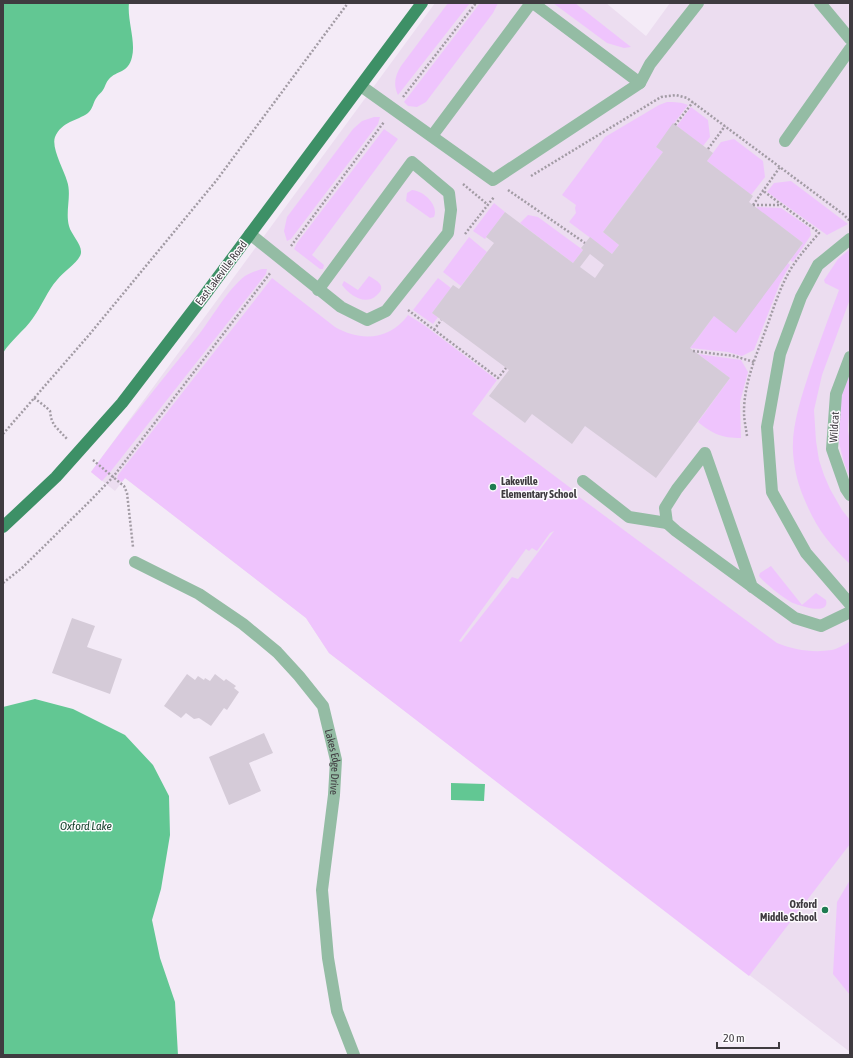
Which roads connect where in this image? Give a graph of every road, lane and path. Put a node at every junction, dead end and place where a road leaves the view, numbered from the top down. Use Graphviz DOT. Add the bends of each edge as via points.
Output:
graph roads {
  1 [pos="348,3"];
  2 [pos="422,3"];
  3 [pos="476,3"];
  4 [pos="532,3"];
  5 [pos="698,3"];
  6 [pos="820,3"];
  7 [pos="850,38"];
  8 [pos="850,49"];
  9 [pos="640,83"];
  10 [pos="361,86"];
  11 [pos="693,102"];
  12 [pos="394,109"];
  13 [pos="675,125"];
  14 [pos="725,126"];
  15 [pos="432,136"];
  16 [pos="785,141"];
  17 [pos="708,149"];
  18 [pos="780,167"];
  19 [pos="527,179"];
  20 [pos="514,186"];
  21 [pos="762,190"];
  22 [pos="494,196"];
  23 [pos="781,205"];
  24 [pos="850,221"];
  25 [pos="250,234"];
  26 [pos="464,236"];
  27 [pos="850,239"];
  28 [pos="585,243"];
  29 [pos="280,259"];
  30 [pos="277,276"];
  31 [pos="318,290"];
  32 [pos="411,307"];
  33 [pos="408,310"];
  34 [pos="405,315"];
  35 [pos="442,320"];
  36 [pos="434,330"];
  37 [pos="693,350"];
  38 [pos="850,357"];
  39 [pos="754,362"];
  40 [pos="506,368"];
  41 [pos="34,398"];
  42 [pos="3,434"];
  43 [pos="747,436"];
  44 [pos="82,450"];
  45 [pos="113,477"];
  46 [pos="582,481"];
  47 [pos="850,495"];
  48 [pos="667,522"];
  49 [pos="3,527"];
  50 [pos="135,562"];
  51 [pos="3,583"];
  52 [pos="752,587"];
  53 [pos="850,604"];
  54 [pos="850,612"];
  55 [pos="354,1055"];
  1 -- 41 [label="path" via="216,181"];
  2 -- 10 [label="main road, East Lakeville Road"];
  3 -- 12 [label="path"];
  4 -- 9 [label="street"];
  4 -- 15 [label="street"];
  5 -- 9 [label="street" via="650,64"];
  6 -- 7 [label="street"];
  8 -- 16 [label="street"];
  9 -- 15 [label="street" via="493,180"];
  10 -- 12 [label="street"];
  10 -- 25 [label="main road, East Lakeville Road"];
  11 -- 13 [label="path"];
  11 -- 14 [label="path"];
  11 -- 19 [label="path" via="676,95 661,97"];
  12 -- 15 [label="street"];
  12 -- 29 [label="path"];
  14 -- 17 [label="path"];
  14 -- 18 [label="path"];
  18 -- 21 [label="path"];
  18 -- 24 [label="path"];
  20 -- 28 [label="path" via="507,189"];
  21 -- 23 [label="path"];
  21 -- 23 [label="path" via="753,205"];
  22 -- 26 [label="path"];
  23 -- 39 [label="path" via="819,233 790,272"];
  25 -- 29 [label="street"];
  25 -- 44 [label="main road, East Lakeville Road" via="127,397"];
  27 -- 53 [label="street" via="818,265 801,297 780,354 767,427 772,492 806,553"];
  29 -- 31 [label="street"];
  30 -- 45 [label="path" via="271,271"];
  31 -- 31 [label="street" via="341,307 367,320 386,311 448,233 451,210 449,193 412,162"];
  32 -- 33 [label="path"];
  33 -- 34 [label="path"];
  33 -- 36 [label="path"];
  35 -- 36 [label="path"];
  36 -- 40 [label="path" via="498,378"];
  37 -- 39 [label="path" via="734,356"];
  38 -- 47 [label="street, Wildcat" via="836,394 832,448"];
  39 -- 43 [label="path" via="744,411"];
  41 -- 42 [label="path"];
  41 -- 44 [label="path" via="50,411 54,425"];
  44 -- 45 [label="path"];
  44 -- 49 [label="main road, East Lakeville Road"];
  45 -- 50 [label="path" via="124,486 127,493"];
  45 -- 51 [label="path" via="22,568"];
  46 -- 48 [label="street" via="629,516"];
  48 -- 52 [label="street"];
  48 -- 52 [label="street" via="665,508 705,453"];
  50 -- 55 [label="street, Lakes Edge Drive" via="199,594 243,624 277,652 323,706 336,760 322,890 323,905 337,1011"];
  52 -- 54 [label="street" via="795,618 821,626"];
}
